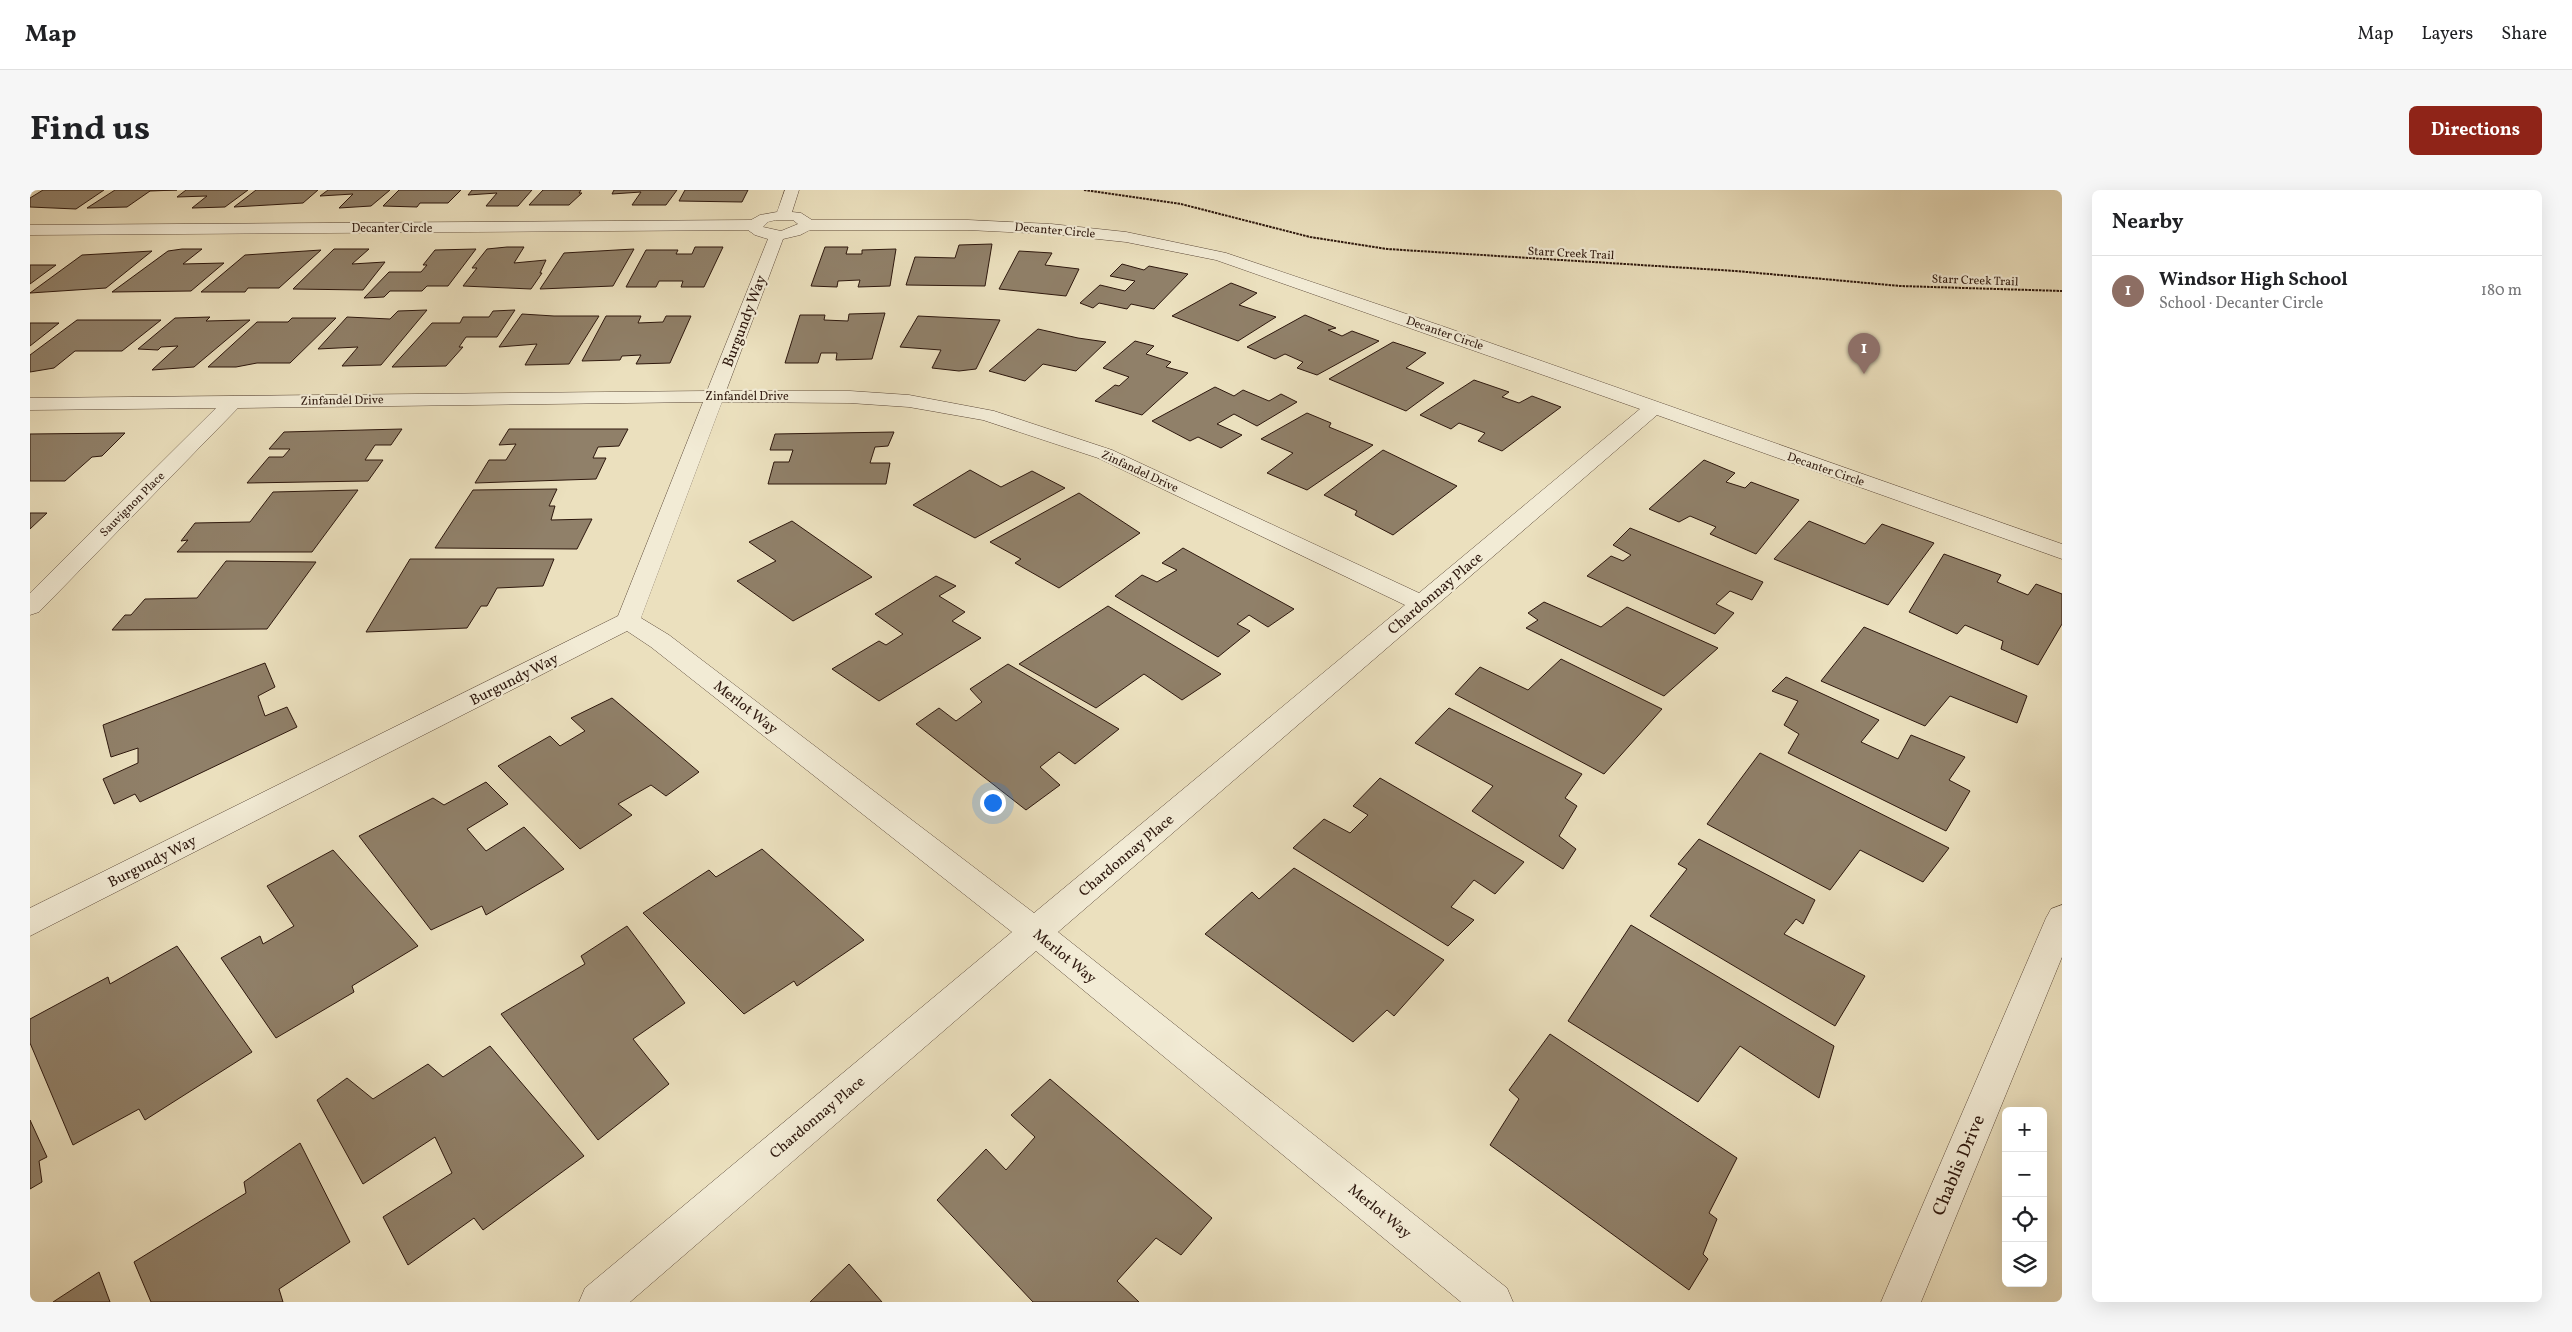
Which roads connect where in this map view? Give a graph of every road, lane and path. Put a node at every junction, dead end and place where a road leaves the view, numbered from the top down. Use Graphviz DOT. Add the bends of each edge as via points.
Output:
graph roads {
  1 [pos="792,190"];
  2 [pos="1084,190"];
  3 [pos="772,225"];
  4 [pos="806,225"];
  5 [pos="30,230"];
  6 [pos="2062,291"];
  7 [pos="716,396"];
  8 [pos="233,402"];
  9 [pos="30,404"];
  10 [pos="1653,408"];
  11 [pos="2062,552"];
  12 [pos="1422,604"];
  13 [pos="30,607"];
  14 [pos="628,622"];
  15 [pos="2061,921"];
  16 [pos="30,923"];
  17 [pos="1035,932"];
  18 [pos="599,1302"];
  19 [pos="1494,1302"];
  20 [pos="1900,1302"];
  1 -- 3 [label="street, Burgundy Way"];
  2 -- 6 [label="path, Starr Creek Trail" via="1181,204 1310,237 1387,249 1736,271 1900,286"];
  3 -- 4 [label="street" via="792,233"];
  3 -- 4 [label="street" via="800,218"];
  3 -- 5 [label="street, Decanter Circle"];
  3 -- 7 [label="street, Burgundy Way"];
  4 -- 10 [label="street, Decanter Circle" via="968,225 1050,229 1126,236 1220,256"];
  7 -- 8 [label="street, Zinfandel Drive"];
  7 -- 12 [label="street, Zinfandel Drive" via="909,401 987,415 1105,454"];
  7 -- 14 [label="street, Burgundy Way"];
  8 -- 9 [label="street, Zinfandel Drive"];
  8 -- 13 [label="street, Sauvignon Place"];
  10 -- 11 [label="street, Decanter Circle"];
  10 -- 12 [label="street, Chardonnay Place"];
  12 -- 17 [label="street, Chardonnay Place"];
  14 -- 16 [label="street, Burgundy Way"];
  14 -- 17 [label="street, Merlot Way" via="660,641"];
  15 -- 20 [label="street, Chablis Drive"];
  17 -- 18 [label="street, Chardonnay Place"];
  17 -- 19 [label="street, Merlot Way"];
}
